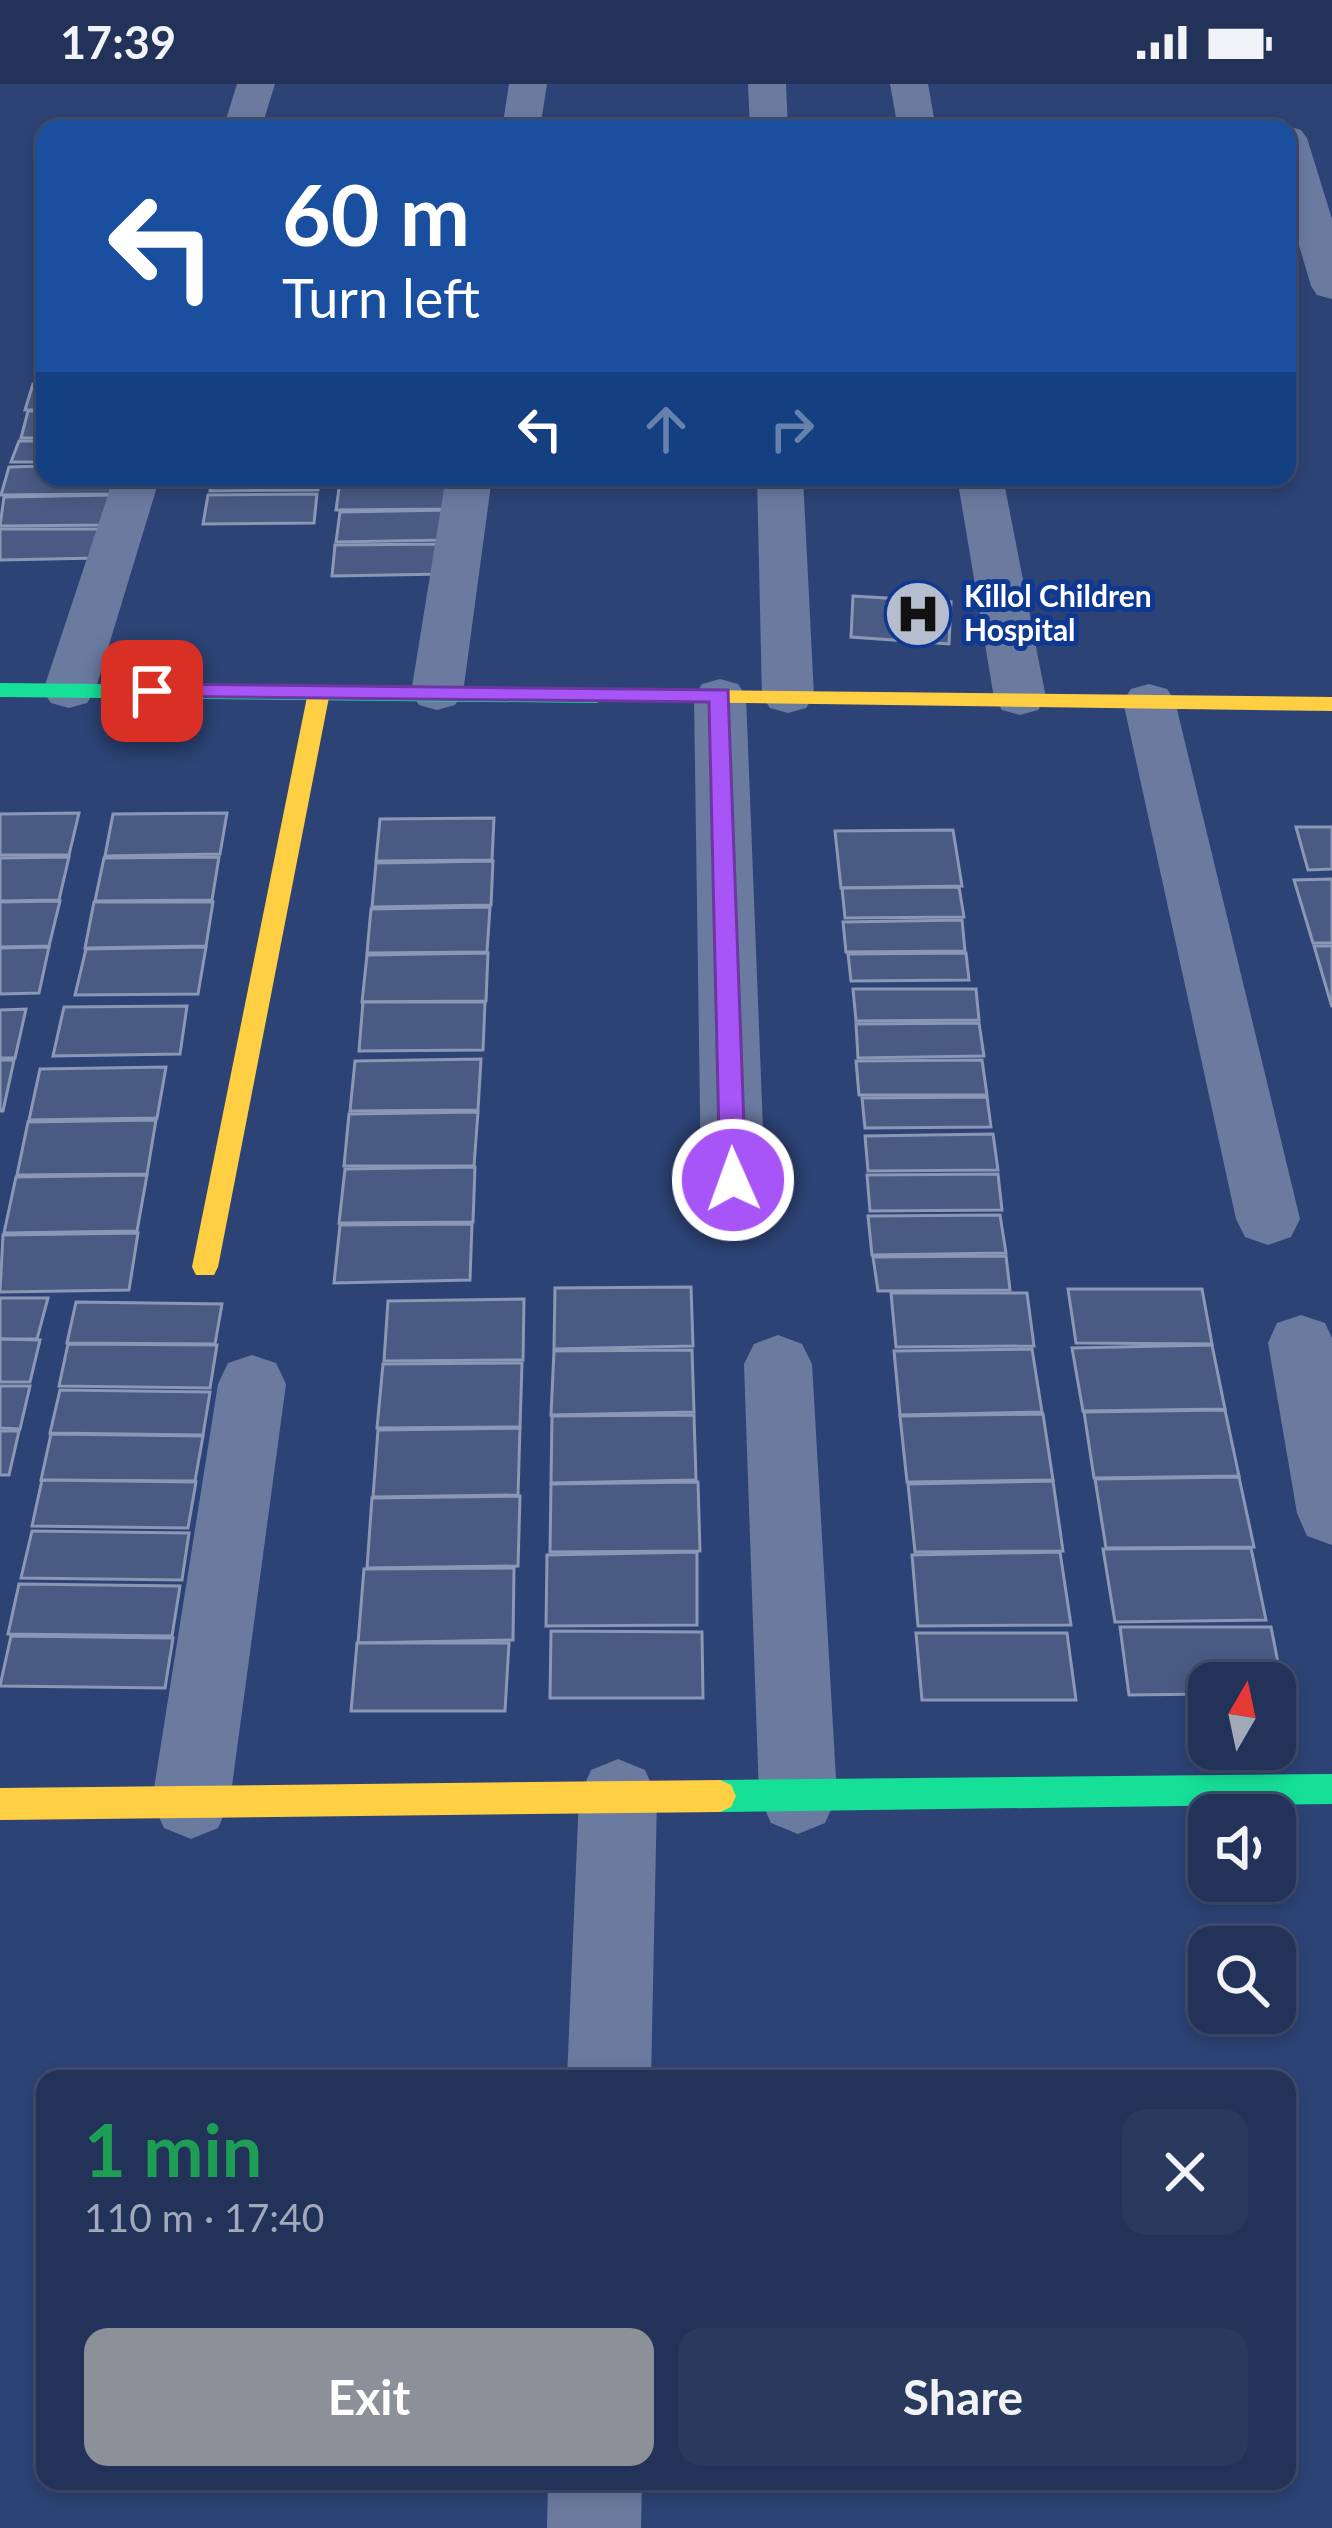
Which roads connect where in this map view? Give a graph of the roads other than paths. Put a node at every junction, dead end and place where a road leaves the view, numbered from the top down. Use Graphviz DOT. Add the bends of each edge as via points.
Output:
graph roads {
  1 [pos="256,84"];
  2 [pos="528,84"];
  3 [pos="767,84"];
  4 [pos="909,84"];
  5 [pos="245,120"];
  6 [pos="522,120"];
  7 [pos="769,120"];
  8 [pos="915,120"];
  9 [pos="1296,168"];
  10 [pos="1332,286"];
  11 [pos="134,486"];
  12 [pos="468,486"];
  13 [pos="781,486"];
  14 [pos="982,486"];
  15 [pos="0,690"];
  16 [pos="69,691"];
  17 [pos="319,692"];
  18 [pos="436,693"];
  19 [pos="720,695"];
  20 [pos="788,696"];
  21 [pos="1020,698"];
  22 [pos="1149,701"];
  23 [pos="1332,704"];
  24 [pos="733,1180"];
  25 [pos="1268,1219"];
  26 [pos="205,1267"];
  27 [pos="1301,1343"];
  28 [pos="778,1364"];
  29 [pos="252,1384"];
  30 [pos="1332,1513"];
  31 [pos="1332,1789"];
  32 [pos="798,1796"];
  33 [pos="618,1798"];
  34 [pos="191,1801"];
  35 [pos="0,1804"];
  36 [pos="609,2070"];
  37 [pos="596,2490"];
  38 [pos="594,2528"];
  1 -- 5 [label="street"];
  2 -- 6 [label="street"];
  3 -- 7 [label="street"];
  4 -- 8 [label="street"];
  9 -- 10 [label="street"];
  11 -- 16 [label="street"];
  12 -- 18 [label="street"];
  13 -- 20 [label="street"];
  14 -- 21 [label="street"];
  15 -- 16 [label="street"];
  16 -- 17 [label="street"];
  17 -- 18 [label="street"];
  17 -- 26 [label="street"];
  18 -- 19 [label="street"];
  19 -- 20 [label="street"];
  19 -- 24 [label="street"];
  20 -- 21 [label="street"];
  21 -- 22 [label="street"];
  22 -- 23 [label="street"];
  22 -- 25 [label="street"];
  27 -- 30 [label="street"];
  28 -- 32 [label="street"];
  29 -- 34 [label="street"];
  31 -- 32 [label="street"];
  32 -- 33 [label="street"];
  33 -- 34 [label="street"];
  33 -- 36 [label="street"];
  34 -- 35 [label="street"];
  37 -- 38 [label="street"];
}
